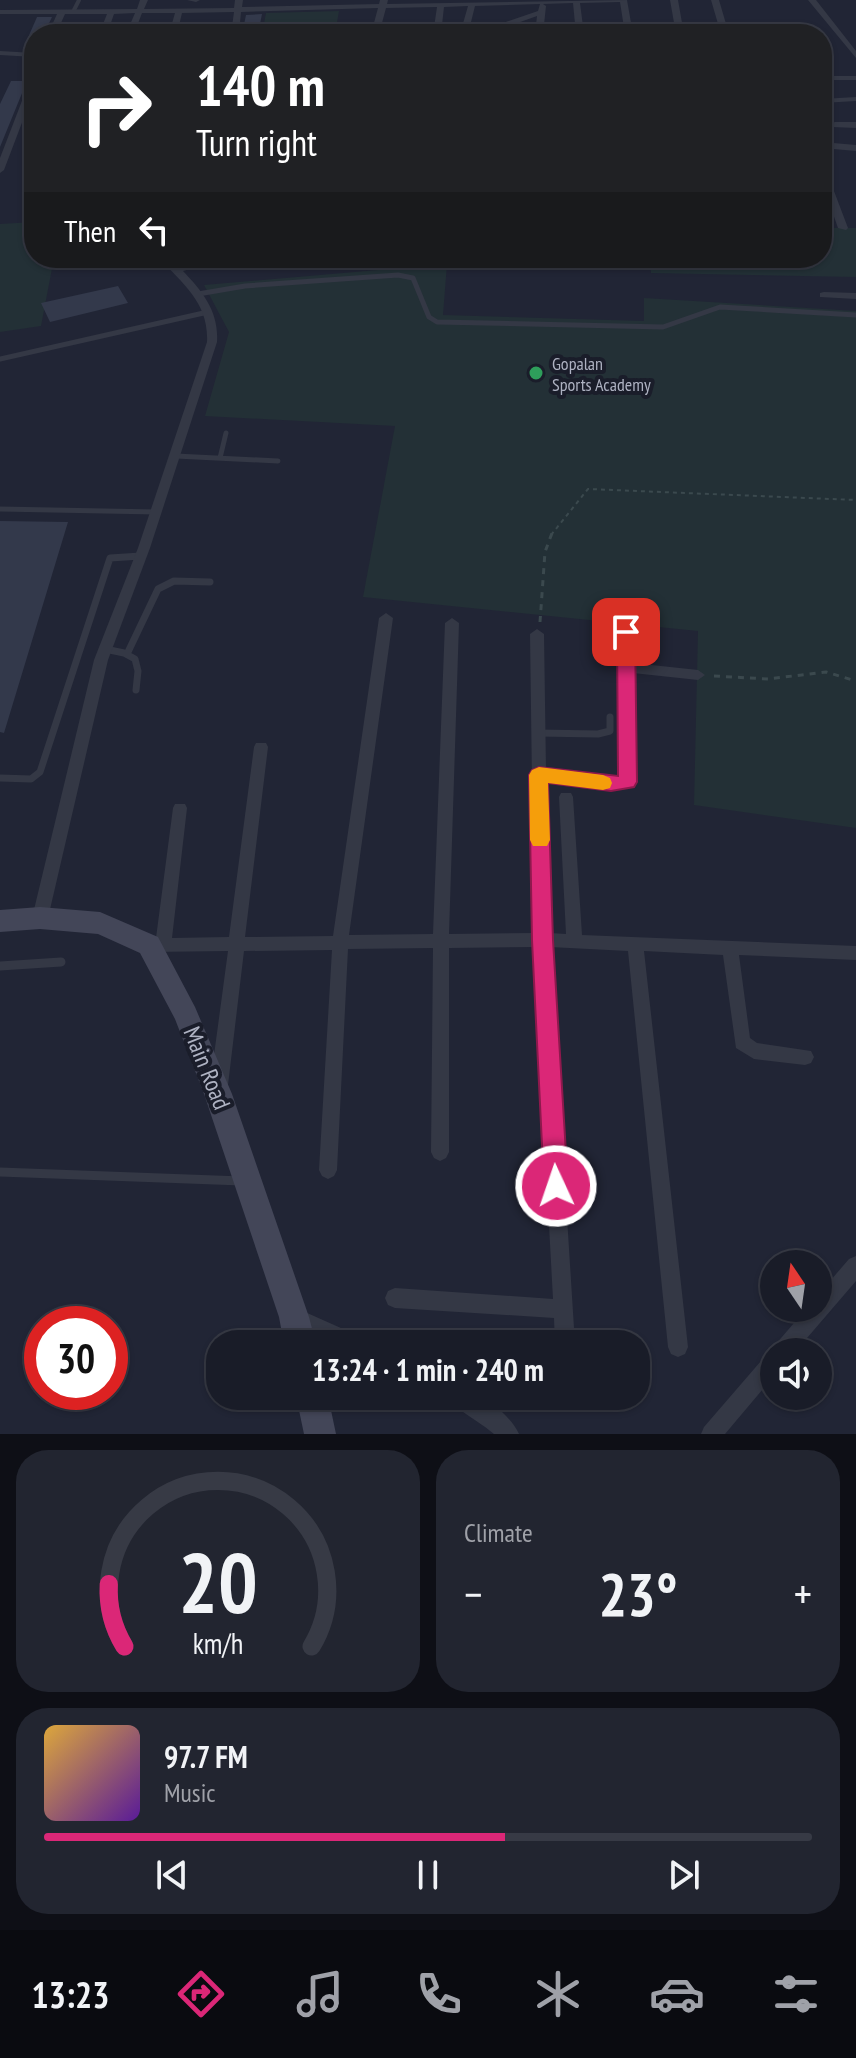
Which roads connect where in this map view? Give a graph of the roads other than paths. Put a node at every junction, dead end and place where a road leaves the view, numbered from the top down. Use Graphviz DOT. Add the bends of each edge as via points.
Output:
graph roads {
  1 [pos="9,0"];
  2 [pos="79,0"];
  3 [pos="144,0"];
  4 [pos="193,0"];
  5 [pos="239,0"];
  6 [pos="589,0"];
  7 [pos="621,0"];
  8 [pos="674,0"];
  9 [pos="715,0"];
  10 [pos="812,0"];
  11 [pos="576,1"];
  12 [pos="478,2"];
  13 [pos="542,2"];
  14 [pos="383,3"];
  15 [pos="441,4"];
  16 [pos="238,10"];
  17 [pos="184,11"];
  18 [pos="62,12"];
  19 [pos="73,12"];
  20 [pos="111,12"];
  21 [pos="140,12"];
  22 [pos="541,12"];
  23 [pos="1,14"];
  24 [pos="57,24"];
  25 [pos="107,24"];
  26 [pos="135,24"];
  27 [pos="178,24"];
  28 [pos="236,24"];
  29 [pos="378,24"];
  30 [pos="438,24"];
  31 [pos="468,24"];
  32 [pos="509,24"];
  33 [pos="540,24"];
  34 [pos="579,24"];
  35 [pos="627,24"];
  36 [pos="678,24"];
  37 [pos="722,24"];
  38 [pos="831,24"];
  39 [pos="832,25"];
  40 [pos="0,53"];
  41 [pos="24,54"];
  42 [pos="856,56"];
  43 [pos="832,78"];
  44 [pos="856,78"];
  45 [pos="856,99"];
  46 [pos="832,100"];
  47 [pos="24,106"];
  48 [pos="835,125"];
  49 [pos="856,125"];
  50 [pos="832,146"];
  51 [pos="856,148"];
  52 [pos="0,170"];
  53 [pos="832,198"];
  54 [pos="843,228"];
  55 [pos="182,268"];
  56 [pos="177,270"];
  57 [pos="198,294"];
  58 [pos="824,295"];
  59 [pos="856,296"];
  60 [pos="208,312"];
  61 [pos="856,315"];
  62 [pos="0,359"];
  63 [pos="226,433"];
  64 [pos="176,456"];
  65 [pos="220,458"];
  66 [pos="278,461"];
  67 [pos="0,509"];
  68 [pos="157,512"];
  69 [pos="141,556"];
  70 [pos="210,582"];
  71 [pos="386,618"];
  72 [pos="452,623"];
  73 [pos="626,632"];
  74 [pos="537,634"];
  75 [pos="105,649"];
  76 [pos="128,652"];
  77 [pos="627,667"];
  78 [pos="698,675"];
  79 [pos="136,690"];
  80 [pos="610,717"];
  81 [pos="538,733"];
  82 [pos="261,747"];
  83 [pos="539,775"];
  84 [pos="0,778"];
  85 [pos="566,797"];
  86 [pos="180,808"];
  87 [pos="40,918"];
  88 [pos="0,921"];
  89 [pos="542,940"];
  90 [pos="441,941"];
  91 [pos="574,941"];
  92 [pos="235,943"];
  93 [pos="340,943"];
  94 [pos="635,943"];
  95 [pos="156,944"];
  96 [pos="730,947"];
  97 [pos="856,953"];
  98 [pos="61,962"];
  99 [pos="0,966"];
  100 [pos="805,1057"];
  101 [pos="218,1094"];
  102 [pos="440,1152"];
  103 [pos="328,1170"];
  104 [pos="0,1172"];
  105 [pos="249,1181"];
  106 [pos="856,1266"];
  107 [pos="395,1298"];
  108 [pos="563,1309"];
  109 [pos="297,1330"];
  110 [pos="564,1330"];
  111 [pos="794,1338"];
  112 [pos="678,1347"];
  113 [pos="760,1377"];
  114 [pos="315,1410"];
  115 [pos="480,1410"];
  116 [pos="320,1434"];
  117 [pos="509,1434"];
  118 [pos="711,1434"];
  1 -- 23 [label="street"];
  2 -- 19 [label="lane"];
  3 -- 21 [label="street"];
  4 -- 17 [label="street"];
  5 -- 16 [label="street"];
  6 -- 7 [label="street"];
  6 -- 11 [label="street"];
  7 -- 35 [label="street"];
  8 -- 36 [label="street"];
  9 -- 37 [label="street"];
  10 -- 38 [label="street"];
  11 -- 13 [label="street"];
  11 -- 34 [label="street"];
  12 -- 13 [label="street"];
  12 -- 15 [label="street"];
  12 -- 31 [label="street"];
  13 -- 22 [label="street"];
  14 -- 15 [label="street"];
  14 -- 16 [label="street"];
  14 -- 29 [label="street"];
  15 -- 30 [label="street"];
  16 -- 17 [label="street"];
  16 -- 28 [label="street"];
  17 -- 21 [label="street"];
  17 -- 27 [label="street"];
  18 -- 19 [label="street"];
  18 -- 23 [label="street"];
  18 -- 24 [label="street"];
  19 -- 20 [label="street"];
  20 -- 21 [label="street"];
  20 -- 25 [label="street"];
  21 -- 26 [label="street"];
  22 -- 32 [label="street"];
  22 -- 33 [label="street"];
  39 -- 42 [label="street"];
  40 -- 41 [label="street"];
  43 -- 44 [label="street"];
  45 -- 46 [label="street"];
  47 -- 52 [label="street"];
  48 -- 49 [label="street"];
  50 -- 51 [label="street"];
  53 -- 54 [label="street"];
  55 -- 56 [label="street"];
  56 -- 57 [label="street"];
  57 -- 60 [label="street"];
  57 -- 61 [label="lane" via="398,275 413,278 429,317 437,322 663,327 720,307"];
  58 -- 59 [label="street"];
  60 -- 62 [label="lane"];
  60 -- 64 [label="street" via="212,342"];
  63 -- 65 [label="lane"];
  64 -- 65 [label="lane"];
  64 -- 68 [label="street"];
  65 -- 66 [label="lane"];
  67 -- 68 [label="lane"];
  68 -- 69 [label="street"];
  69 -- 75 [label="street"];
  69 -- 84 [label="lane" via="110,558 40,772 31,779"];
  70 -- 76 [label="lane" via="174,581 158,589"];
  71 -- 93 [label="street"];
  72 -- 90 [label="street"];
  73 -- 77 [label="street"];
  74 -- 81 [label="street"];
  75 -- 76 [label="lane"];
  75 -- 87 [label="street"];
  76 -- 79 [label="lane" via="139,672"];
  77 -- 78 [label="street"];
  77 -- 83 [label="street" via="627,782"];
  80 -- 81 [label="lane" via="610,731 598,734"];
  81 -- 83 [label="street"];
  82 -- 92 [label="street"];
  83 -- 89 [label="street"];
  85 -- 91 [label="street"];
  86 -- 95 [label="street"];
  87 -- 88 [label="street"];
  87 -- 95 [label="street" via="100,923"];
  89 -- 90 [label="street"];
  89 -- 91 [label="street"];
  89 -- 108 [label="street"];
  90 -- 93 [label="street"];
  90 -- 102 [label="street"];
  91 -- 94 [label="street"];
  92 -- 93 [label="street"];
  92 -- 95 [label="street"];
  92 -- 101 [label="street"];
  93 -- 103 [label="street"];
  94 -- 96 [label="street"];
  94 -- 112 [label="street"];
  95 -- 101 [label="street, Main Road"];
  96 -- 97 [label="street"];
  96 -- 100 [label="street" via="742,1042 754,1051"];
  98 -- 99 [label="lane"];
  101 -- 105 [label="street, Main Road"];
  104 -- 105 [label="lane"];
  105 -- 109 [label="street, Main Road"];
  106 -- 111 [label="street"];
  107 -- 108 [label="street"];
  108 -- 110 [label="street"];
  113 -- 118 [label="street"];
  114 -- 116 [label="street"];
  115 -- 117 [label="street"];
}
